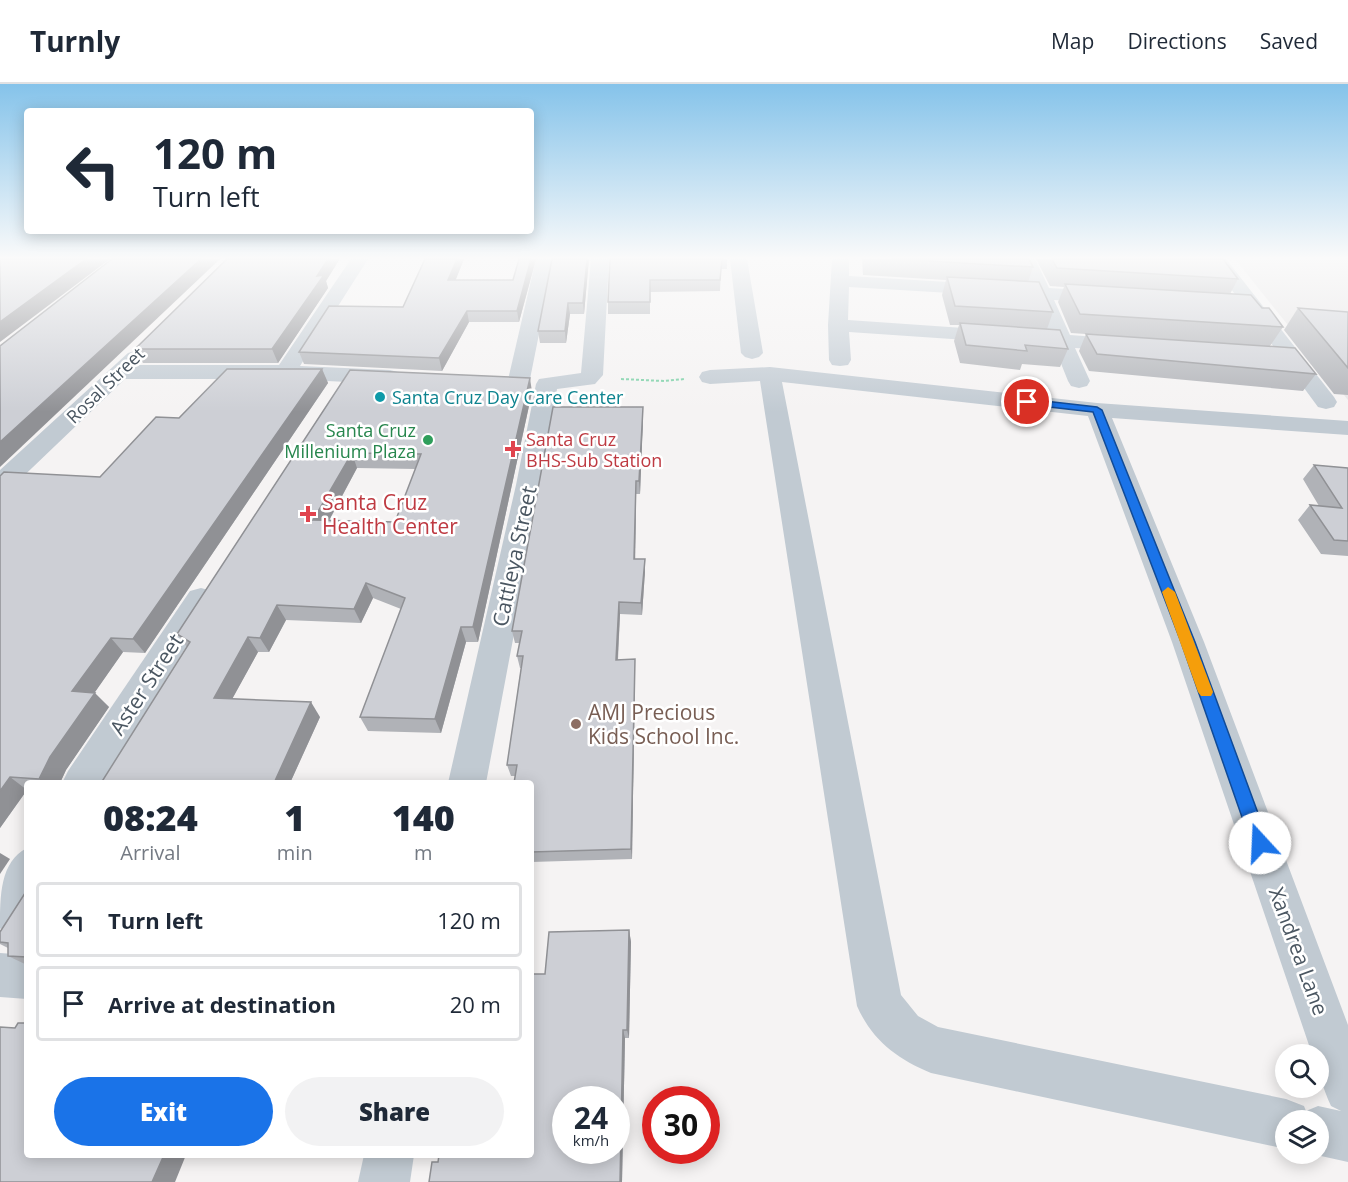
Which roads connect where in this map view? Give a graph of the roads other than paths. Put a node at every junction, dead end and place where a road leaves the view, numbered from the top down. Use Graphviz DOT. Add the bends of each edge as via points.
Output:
graph roads {
  1 [pos="325,310"];
  2 [pos="534,310"];
  3 [pos="596,310"];
  4 [pos="749,310"];
  5 [pos="839,310"];
  6 [pos="1048,310"];
  7 [pos="1257,310"];
  8 [pos="838,325"];
  9 [pos="152,340"];
  10 [pos="1062,341"];
  11 [pos="1142,347"];
  12 [pos="1269,355"];
  13 [pos="1292,357"];
  14 [pos="840,360"];
  15 [pos="761,363"];
  16 [pos="119,372"];
  17 [pos="285,372"];
  18 [pos="347,375"];
  19 [pos="710,377"];
  20 [pos="415,378"];
  21 [pos="495,382"];
  22 [pos="518,384"];
  23 [pos="547,384"];
  24 [pos="1088,395"];
  25 [pos="1326,402"];
  26 [pos="328,405"];
  27 [pos="1348,428"];
  28 [pos="0,484"];
  29 [pos="218,574"];
  30 [pos="83,780"];
  31 [pos="468,780"];
  32 [pos="24,872"];
  33 [pos="0,908"];
  34 [pos="0,975"];
  35 [pos="24,977"];
  36 [pos="1348,1089"];
  37 [pos="1275,1122"];
  38 [pos="1329,1133"];
  39 [pos="1348,1137"];
  40 [pos="388,1158"];
  41 [pos="384,1182"];
  1 -- 17 [label="street"];
  2 -- 22 [label="street"];
  3 -- 23 [label="street" via="591,378"];
  4 -- 15 [label="street"];
  5 -- 8 [label="street"];
  6 -- 10 [label="street, Xandrea Lane"];
  7 -- 13 [label="street"];
  8 -- 10 [label="street"];
  8 -- 14 [label="street"];
  9 -- 16 [label="street, Rosal Street"];
  10 -- 11 [label="street"];
  10 -- 24 [label="street, Xandrea Lane"];
  12 -- 13 [label="street"];
  13 -- 25 [label="street"];
  15 -- 19 [label="street"];
  15 -- 24 [label="street"];
  15 -- 37 [label="street" via="880,1006 902,1032 931,1049"];
  16 -- 17 [label="street"];
  16 -- 28 [label="street, Rosal Street"];
  17 -- 18 [label="street"];
  18 -- 20 [label="street"];
  18 -- 26 [label="street"];
  21 -- 22 [label="street"];
  22 -- 23 [label="street"];
  23 -- 31 [label="street, Cattleya Street"];
  24 -- 27 [label="street"];
  24 -- 36 [label="street, Xandrea Lane" via="1188,642"];
  29 -- 30 [label="street, Aster Street"];
  32 -- 33 [label="street"];
  34 -- 35 [label="street"];
  38 -- 39 [label="street"];
  40 -- 41 [label="street"];
}
